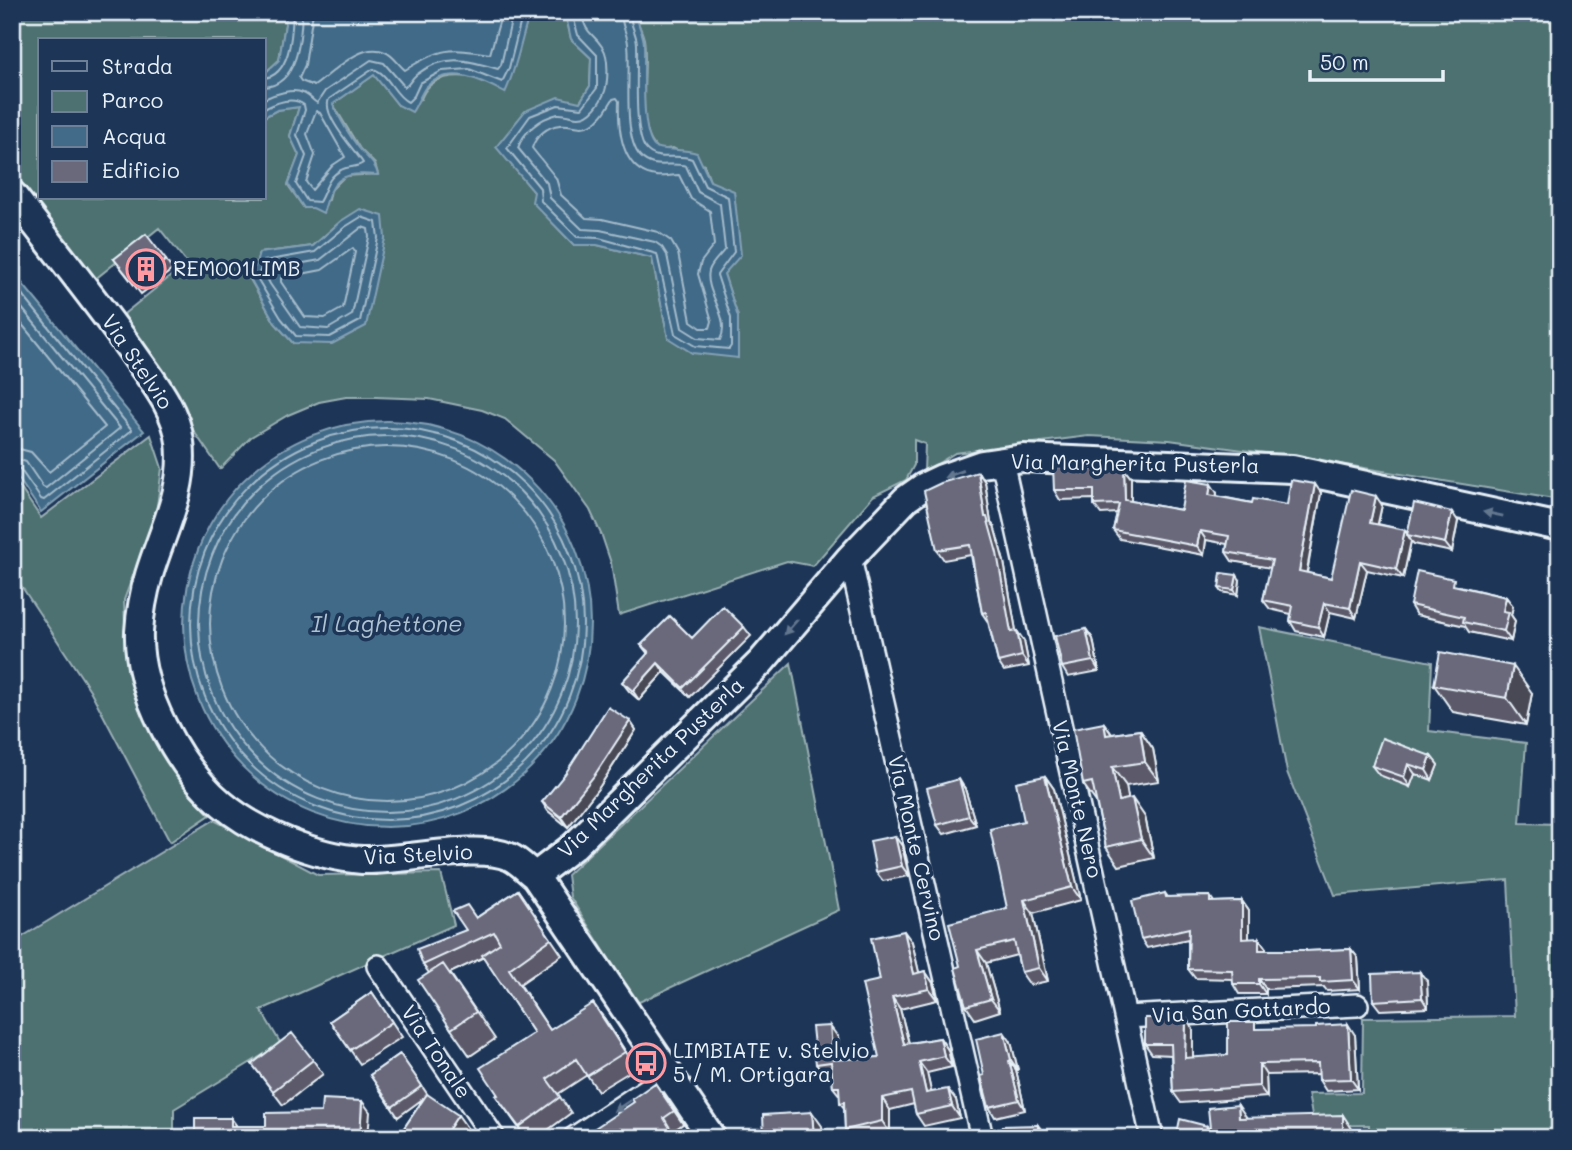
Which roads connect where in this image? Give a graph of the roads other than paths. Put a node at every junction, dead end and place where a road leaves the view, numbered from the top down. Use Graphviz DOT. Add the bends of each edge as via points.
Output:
graph roads {
  1 [pos="12,194"];
  2 [pos="1002,461"];
  3 [pos="1560,527"];
  4 [pos="850,558"];
  5 [pos="535,876"];
  6 [pos="378,966"];
  7 [pos="1357,1005"];
  8 [pos="1125,1017"];
  9 [pos="669,1075"];
  10 [pos="494,1138"];
  11 [pos="574,1138"];
  12 [pos="712,1138"];
  13 [pos="982,1138"];
  14 [pos="1152,1138"];
  1 -- 5 [label="street, Via Stelvio" via="100,306 172,410 180,442 179,488 149,576 139,633 145,681 166,732 194,777 256,827 310,848 363,860 480,851 509,856"];
  3 -- 2 [label="street, Via Margherita Pusterla, one-way" via="1292,469 1023,458"];
  2 -- 4 [label="street, Via Margherita Pusterla, one-way" via="923,487"];
  2 -- 8 [label="street, Via Monte Nero"];
  4 -- 5 [label="street, Via Margherita Pusterla, one-way" via="761,662 574,846"];
  4 -- 13 [label="street, Via Monte Cervino"];
  5 -- 9 [label="street, Via Stelvio"];
  6 -- 10 [label="street, Via Tonale"];
  7 -- 8 [label="street, Via San Gottardo"];
  8 -- 14 [label="street, Via Monte Nero"];
  9 -- 11 [label="street, one-way"];
  9 -- 12 [label="street, Via Stelvio"];
}
